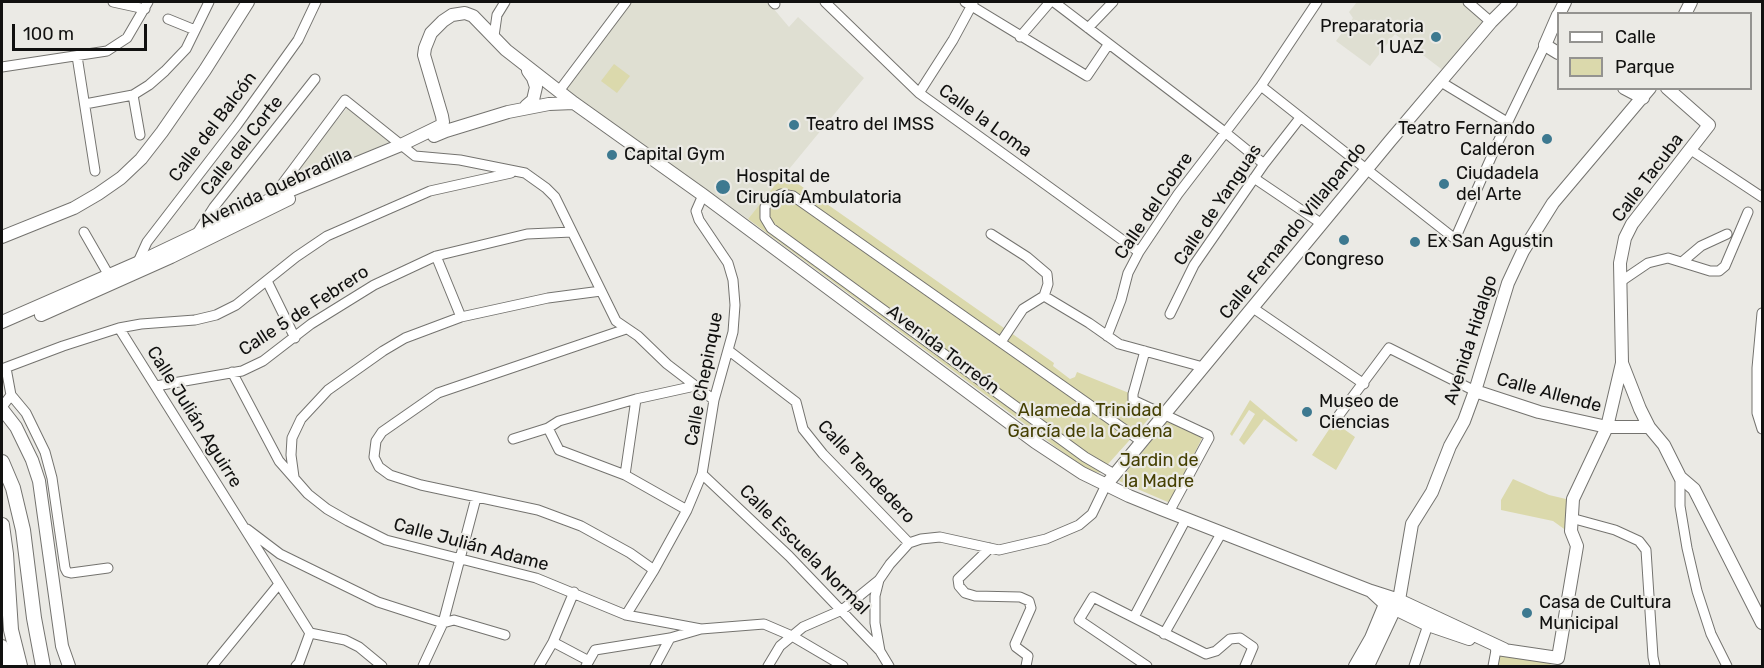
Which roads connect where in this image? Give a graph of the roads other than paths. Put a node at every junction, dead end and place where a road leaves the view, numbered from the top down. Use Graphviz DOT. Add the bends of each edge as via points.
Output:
graph roads {
  1 [pos="113,2"];
  2 [pos="209,2"];
  3 [pos="248,2"];
  4 [pos="316,2"];
  5 [pos="505,2"];
  6 [pos="626,2"];
  7 [pos="825,2"];
  8 [pos="1052,2"];
  9 [pos="1113,2"];
  10 [pos="1317,2"];
  11 [pos="1468,2"];
  12 [pos="1511,2"];
  13 [pos="970,3"];
  14 [pos="147,5"];
  15 [pos="1557,15"];
  16 [pos="168,19"];
  17 [pos="1491,22"];
  18 [pos="1089,28"];
  19 [pos="195,30"];
  20 [pos="494,36"];
  21 [pos="1020,37"];
  22 [pos="1108,45"];
  23 [pos="1545,45"];
  24 [pos="1557,52"];
  25 [pos="77,56"];
  26 [pos="524,64"];
  27 [pos="2,67"];
  28 [pos="315,79"];
  29 [pos="1441,82"];
  30 [pos="1260,86"];
  31 [pos="1669,90"];
  32 [pos="559,91"];
  33 [pos="919,93"];
  34 [pos="1647,93"];
  35 [pos="133,95"];
  36 [pos="574,103"];
  37 [pos="85,104"];
  38 [pos="526,106"];
  39 [pos="508,112"];
  40 [pos="1300,118"];
  41 [pos="1507,123"];
  42 [pos="435,129"];
  43 [pos="1226,133"];
  44 [pos="140,135"];
  45 [pos="403,148"];
  46 [pos="1691,150"];
  47 [pos="1264,164"];
  48 [pos="1368,169"];
  49 [pos="95,171"];
  50 [pos="516,172"];
  51 [pos="1254,178"];
  52 [pos="703,195"];
  53 [pos="1762,197"];
  54 [pos="270,200"];
  55 [pos="1748,212"];
  56 [pos="1322,224"];
  57 [pos="84,232"];
  58 [pos="572,232"];
  59 [pos="991,234"];
  60 [pos="1727,234"];
  61 [pos="196,235"];
  62 [pos="2,237"];
  63 [pos="1138,252"];
  64 [pos="436,256"];
  65 [pos="1682,262"];
  66 [pos="139,267"];
  67 [pos="111,279"];
  68 [pos="267,281"];
  69 [pos="1620,282"];
  70 [pos="601,291"];
  71 [pos="1044,296"];
  72 [pos="1252,308"];
  73 [pos="1762,313"];
  74 [pos="1170,314"];
  75 [pos="461,317"];
  76 [pos="2,322"];
  77 [pos="119,328"];
  78 [pos="627,329"];
  79 [pos="2,331"];
  80 [pos="1107,336"];
  81 [pos="295,338"];
  82 [pos="1001,342"];
  83 [pos="728,350"];
  84 [pos="1145,351"];
  85 [pos="1622,363"];
  86 [pos="1203,367"];
  87 [pos="4,368"];
  88 [pos="232,372"];
  89 [pos="1364,384"];
  90 [pos="156,386"];
  91 [pos="695,386"];
  92 [pos="1475,391"];
  93 [pos="11,395"];
  94 [pos="636,399"];
  95 [pos="714,400"];
  96 [pos="2,408"];
  97 [pos="1760,413"];
  98 [pos="1166,414"];
  99 [pos="1339,415"];
  100 [pos="1607,427"];
  101 [pos="1649,427"];
  102 [pos="548,428"];
  103 [pos="1762,429"];
  104 [pos="513,439"];
  105 [pos="1141,441"];
  106 [pos="2,462"];
  107 [pos="702,474"];
  108 [pos="1114,474"];
  109 [pos="625,475"];
  110 [pos="1680,477"];
  111 [pos="295,480"];
  112 [pos="1106,485"];
  113 [pos="476,498"];
  114 [pos="687,510"];
  115 [pos="1169,512"];
  116 [pos="1571,518"];
  117 [pos="1186,519"];
  118 [pos="241,524"];
  119 [pos="2,525"];
  120 [pos="1222,532"];
  121 [pos="909,543"];
  122 [pos="990,548"];
  123 [pos="461,560"];
  124 [pos="108,568"];
  125 [pos="654,570"];
  126 [pos="879,580"];
  127 [pos="279,584"];
  128 [pos="574,592"];
  129 [pos="1393,602"];
  130 [pos="842,610"];
  131 [pos="626,615"];
  132 [pos="1134,617"];
  133 [pos="443,623"];
  134 [pos="1762,623"];
  135 [pos="1428,625"];
  136 [pos="702,629"];
  137 [pos="310,633"];
  138 [pos="1164,634"];
  139 [pos="505,635"];
  140 [pos="792,636"];
  141 [pos="670,638"];
  142 [pos="553,642"];
  143 [pos="2,646"];
  144 [pos="1499,648"];
  145 [pos="880,651"];
  146 [pos="1558,662"];
  147 [pos="588,664"];
  148 [pos="10,666"];
  149 [pos="20,666"];
  150 [pos="43,666"];
  151 [pos="69,666"];
  152 [pos="212,666"];
  153 [pos="296,666"];
  154 [pos="382,666"];
  155 [pos="423,666"];
  156 [pos="539,666"];
  157 [pos="655,666"];
  158 [pos="768,666"];
  159 [pos="843,666"];
  160 [pos="889,666"];
  161 [pos="1026,666"];
  162 [pos="1147,666"];
  163 [pos="1245,666"];
  164 [pos="1355,666"];
  165 [pos="1368,666"];
  166 [pos="1414,666"];
  167 [pos="1493,666"];
  168 [pos="1655,666"];
  169 [pos="1727,666"];
  1 -- 14 [label="street"];
  2 -- 19 [label="street"];
  3 -- 62 [label="street" via="141,159 121,178 74,208"];
  4 -- 66 [label="street, Calle del Balcón" via="298,40 147,242"];
  5 -- 20 [label="street" via="497,15"];
  6 -- 32 [label="street"];
  7 -- 33 [label="street, Calle la Loma"];
  8 -- 18 [label="street"];
  8 -- 21 [label="street"];
  9 -- 18 [label="street"];
  10 -- 30 [label="street, Calle del Cobre"];
  11 -- 17 [label="street"];
  12 -- 17 [label="street, Calle Fernando Villalpando"];
  13 -- 21 [label="street"];
  13 -- 33 [label="street" via="953,40"];
  14 -- 25 [label="street" via="127,38 116,47"];
  15 -- 23 [label="street"];
  16 -- 19 [label="street"];
  17 -- 29 [label="street, Calle Fernando Villalpando"];
  18 -- 22 [label="street"];
  19 -- 35 [label="street" via="186,48 165,71"];
  20 -- 26 [label="street, Avenida Torreón"];
  20 -- 42 [label="street, Avenida Torreón" via="473,16 458,13 443,21 427,39 424,55 442,116 442,124"];
  21 -- 22 [label="street" via="1087,76"];
  22 -- 43 [label="street"];
  23 -- 24 [label="street"];
  23 -- 41 [label="street"];
  25 -- 27 [label="street"];
  25 -- 37 [label="street"];
  26 -- 32 [label="street, Avenida Torreón"];
  26 -- 38 [label="street" via="536,87 533,100"];
  28 -- 61 [label="street, Calle del Corte"];
  29 -- 41 [label="street"];
  29 -- 48 [label="street, Calle Fernando Villalpando"];
  30 -- 40 [label="street"];
  30 -- 43 [label="street, Calle del Cobre"];
  31 -- 46 [label="street, Calle Tacuba" via="1708,125"];
  32 -- 36 [label="street, Avenida Torreón"];
  32 -- 38 [label="street"];
  33 -- 63 [label="street, Calle la Loma"];
  34 -- 92 [label="street, Avenida Hidalgo" via="1553,203 1523,251 1508,283"];
  35 -- 37 [label="street"];
  35 -- 44 [label="street"];
  36 -- 39 [label="street, Avenida Quebradilla"];
  36 -- 52 [label="street, Avenida Torreón"];
  37 -- 49 [label="street"];
  38 -- 39 [label="street"];
  39 -- 45 [label="street, Avenida Quebradilla"];
  40 -- 47 [label="street, Calle de Yanguas"];
  40 -- 48 [label="street"];
  41 -- 48 [label="street" via="1455,239"];
  42 -- 45 [label="street, Avenida Quebradilla"];
  43 -- 47 [label="street"];
  43 -- 63 [label="street, Calle del Cobre"];
  45 -- 50 [label="street" via="415,156 460,160"];
  45 -- 54 [label="street, Avenida Quebradilla"];
  45 -- 54 [label="street" via="345,100"];
  45 -- 66 [label="street, Avenida Quebradilla"];
  46 -- 53 [label="street"];
  46 -- 69 [label="street, Calle Tacuba" via="1632,224 1625,238"];
  47 -- 51 [label="street, Calle de Yanguas"];
  48 -- 56 [label="street, Calle Fernando Villalpando"];
  50 -- 58 [label="street" via="533,178 555,197"];
  50 -- 68 [label="street" via="430,191 356,222 327,236"];
  51 -- 56 [label="street"];
  51 -- 74 [label="street, Calle de Yanguas" via="1194,265"];
  52 -- 83 [label="street, Calle Chepinque" via="696,211 699,220 728,263 733,280 735,305"];
  52 -- 112 [label="street, Avenida Torreón" via="1035,442"];
  54 -- 61 [label="street, Avenida Quebradilla"];
  55 -- 65 [label="street" via="1725,266 1719,271"];
  56 -- 72 [label="street, Calle Fernando Villalpando"];
  57 -- 67 [label="street"];
  58 -- 64 [label="street, Calle 5 de Febrero" via="526,234"];
  58 -- 70 [label="street"];
  59 -- 71 [label="street" via="1047,274"];
  60 -- 65 [label="street" via="1701,246"];
  61 -- 66 [label="street, Avenida Quebradilla"];
  63 -- 80 [label="street, Calle del Cobre"];
  64 -- 75 [label="street"];
  64 -- 81 [label="street, Calle 5 de Febrero" via="374,285"];
  65 -- 69 [label="street" via="1668,258 1648,263"];
  66 -- 67 [label="street, Avenida Quebradilla"];
  67 -- 76 [label="street, Avenida Quebradilla"];
  67 -- 79 [label="street, Avenida Quebradilla"];
  68 -- 77 [label="street" via="216,315"];
  68 -- 81 [label="street"];
  69 -- 85 [label="street, Calle Tacuba"];
  70 -- 75 [label="street" via="538,299"];
  70 -- 78 [label="street" via="616,321"];
  71 -- 80 [label="street"];
  71 -- 82 [label="street" via="1023,309"];
  72 -- 86 [label="street, Calle Fernando Villalpando"];
  72 -- 89 [label="street"];
  73 -- 97 [label="street" via="1757,368"];
  75 -- 111 [label="street" via="398,342 317,401 301,419 292,438"];
  77 -- 87 [label="street"];
  77 -- 90 [label="street, Calle Julián Aguirre"];
  78 -- 91 [label="street"];
  78 -- 113 [label="street" via="438,393 378,436 374,457 390,475"];
  80 -- 84 [label="street" via="1119,344"];
  81 -- 88 [label="street, Calle 5 de Febrero" via="263,361"];
  82 -- 105 [label="street"];
  82 -- 108 [label="street" via="794,196 781,194 765,207 765,218 771,228 1097,466"];
  83 -- 95 [label="street, Calle Chepinque"];
  83 -- 121 [label="street, Calle Tendedero" via="796,402 803,429 823,454"];
  84 -- 86 [label="street"];
  84 -- 98 [label="street" via="1133,400"];
  85 -- 100 [label="street"];
  85 -- 101 [label="street"];
  86 -- 98 [label="street, Calle Fernando Villalpando"];
  87 -- 93 [label="street"];
  88 -- 90 [label="street, Calle 5 de Febrero"];
  88 -- 111 [label="street, Calle Julián Adame" via="279,461"];
  89 -- 92 [label="street" via="1389,348"];
  89 -- 99 [label="street"];
  90 -- 118 [label="street, Calle Julián Aguirre"];
  91 -- 94 [label="street"];
  91 -- 95 [label="street"];
  92 -- 100 [label="street, Calle Allende" via="1539,412"];
  92 -- 129 [label="street, Avenida Hidalgo" via="1432,492 1412,524"];
  93 -- 96 [label="street"];
  93 -- 124 [label="street" via="27,413 45,452 65,568 71,573"];
  94 -- 102 [label="street"];
  94 -- 109 [label="street"];
  95 -- 107 [label="street, Calle Chepinque"];
  96 -- 151 [label="street" via="26,446 39,481 62,646"];
  97 -- 103 [label="street"];
  98 -- 105 [label="street, Calle Fernando Villalpando"];
  98 -- 115 [label="street" via="1206,432 1209,438"];
  100 -- 101 [label="street, Calle Allende"];
  100 -- 116 [label="street" via="1573,499"];
  101 -- 110 [label="street" via="1664,445"];
  102 -- 104 [label="street"];
  102 -- 109 [label="street" via="559,450"];
  105 -- 108 [label="street, Calle Fernando Villalpando"];
  106 -- 150 [label="main road" via="23,530"];
  107 -- 114 [label="street, Calle Chepinque"];
  107 -- 130 [label="street, Calle Escuela Normal"];
  108 -- 112 [label="street, Calle Fernando Villalpando"];
  109 -- 114 [label="street"];
  110 -- 134 [label="street" via="1694,489"];
  110 -- 169 [label="street" via="1683,527 1697,591"];
  111 -- 123 [label="street, Calle Julián Adame" via="327,509 368,532 406,547"];
  112 -- 115 [label="street, Avenida Torreón"];
  112 -- 122 [label="street" via="1092,514 1079,525 1022,546"];
  113 -- 123 [label="street"];
  113 -- 125 [label="street" via="538,510 581,526"];
  114 -- 125 [label="street, Calle Chepinque"];
  115 -- 117 [label="street, Avenida Torreón"];
  116 -- 146 [label="street" via="1576,546"];
  116 -- 168 [label="street" via="1615,530 1639,541 1646,550"];
  117 -- 120 [label="street, Avenida Torreón"];
  117 -- 132 [label="street"];
  118 -- 127 [label="street, Calle Julián Aguirre"];
  118 -- 133 [label="street" via="280,554 378,603"];
  119 -- 149 [label="main road" via="11,630"];
  120 -- 129 [label="street, Avenida Torreón"];
  120 -- 138 [label="street"];
  121 -- 122 [label="street" via="940,537"];
  121 -- 126 [label="street"];
  122 -- 161 [label="street" via="958,579 959,586 975,596 1020,597 1029,601 1031,608 1015,644 1028,656"];
  123 -- 128 [label="street, Calle Julián Adame" via="536,578"];
  123 -- 133 [label="street"];
  125 -- 131 [label="street, Calle Chepinque"];
  126 -- 130 [label="street"];
  126 -- 145 [label="street" via="874,610"];
  127 -- 137 [label="street, Calle Julián Aguirre"];
  127 -- 152 [label="street"];
  128 -- 131 [label="street, Calle Julián Adame"];
  128 -- 142 [label="street"];
  129 -- 135 [label="street"];
  129 -- 144 [label="street"];
  129 -- 164 [label="street"];
  129 -- 165 [label="street"];
  130 -- 140 [label="street"];
  130 -- 145 [label="street, Calle Escuela Normal"];
  131 -- 136 [label="street, Calle Julián Adame"];
  132 -- 138 [label="street"];
  132 -- 162 [label="street" via="1093,597 1079,620"];
  133 -- 139 [label="street" via="454,620"];
  133 -- 155 [label="street"];
  135 -- 144 [label="street"];
  135 -- 166 [label="street"];
  136 -- 140 [label="street" via="764,624"];
  136 -- 141 [label="street"];
  137 -- 153 [label="street"];
  137 -- 154 [label="street" via="345,640"];
  138 -- 163 [label="street" via="1206,654 1230,639 1240,638 1253,647"];
  140 -- 158 [label="street" via="780,646"];
  140 -- 159 [label="street"];
  141 -- 147 [label="street" via="595,650"];
  141 -- 157 [label="street"];
  142 -- 147 [label="street"];
  142 -- 156 [label="street"];
  143 -- 148 [label="street"];
  144 -- 146 [label="street"];
  144 -- 167 [label="street"];
  145 -- 160 [label="street"];
}
